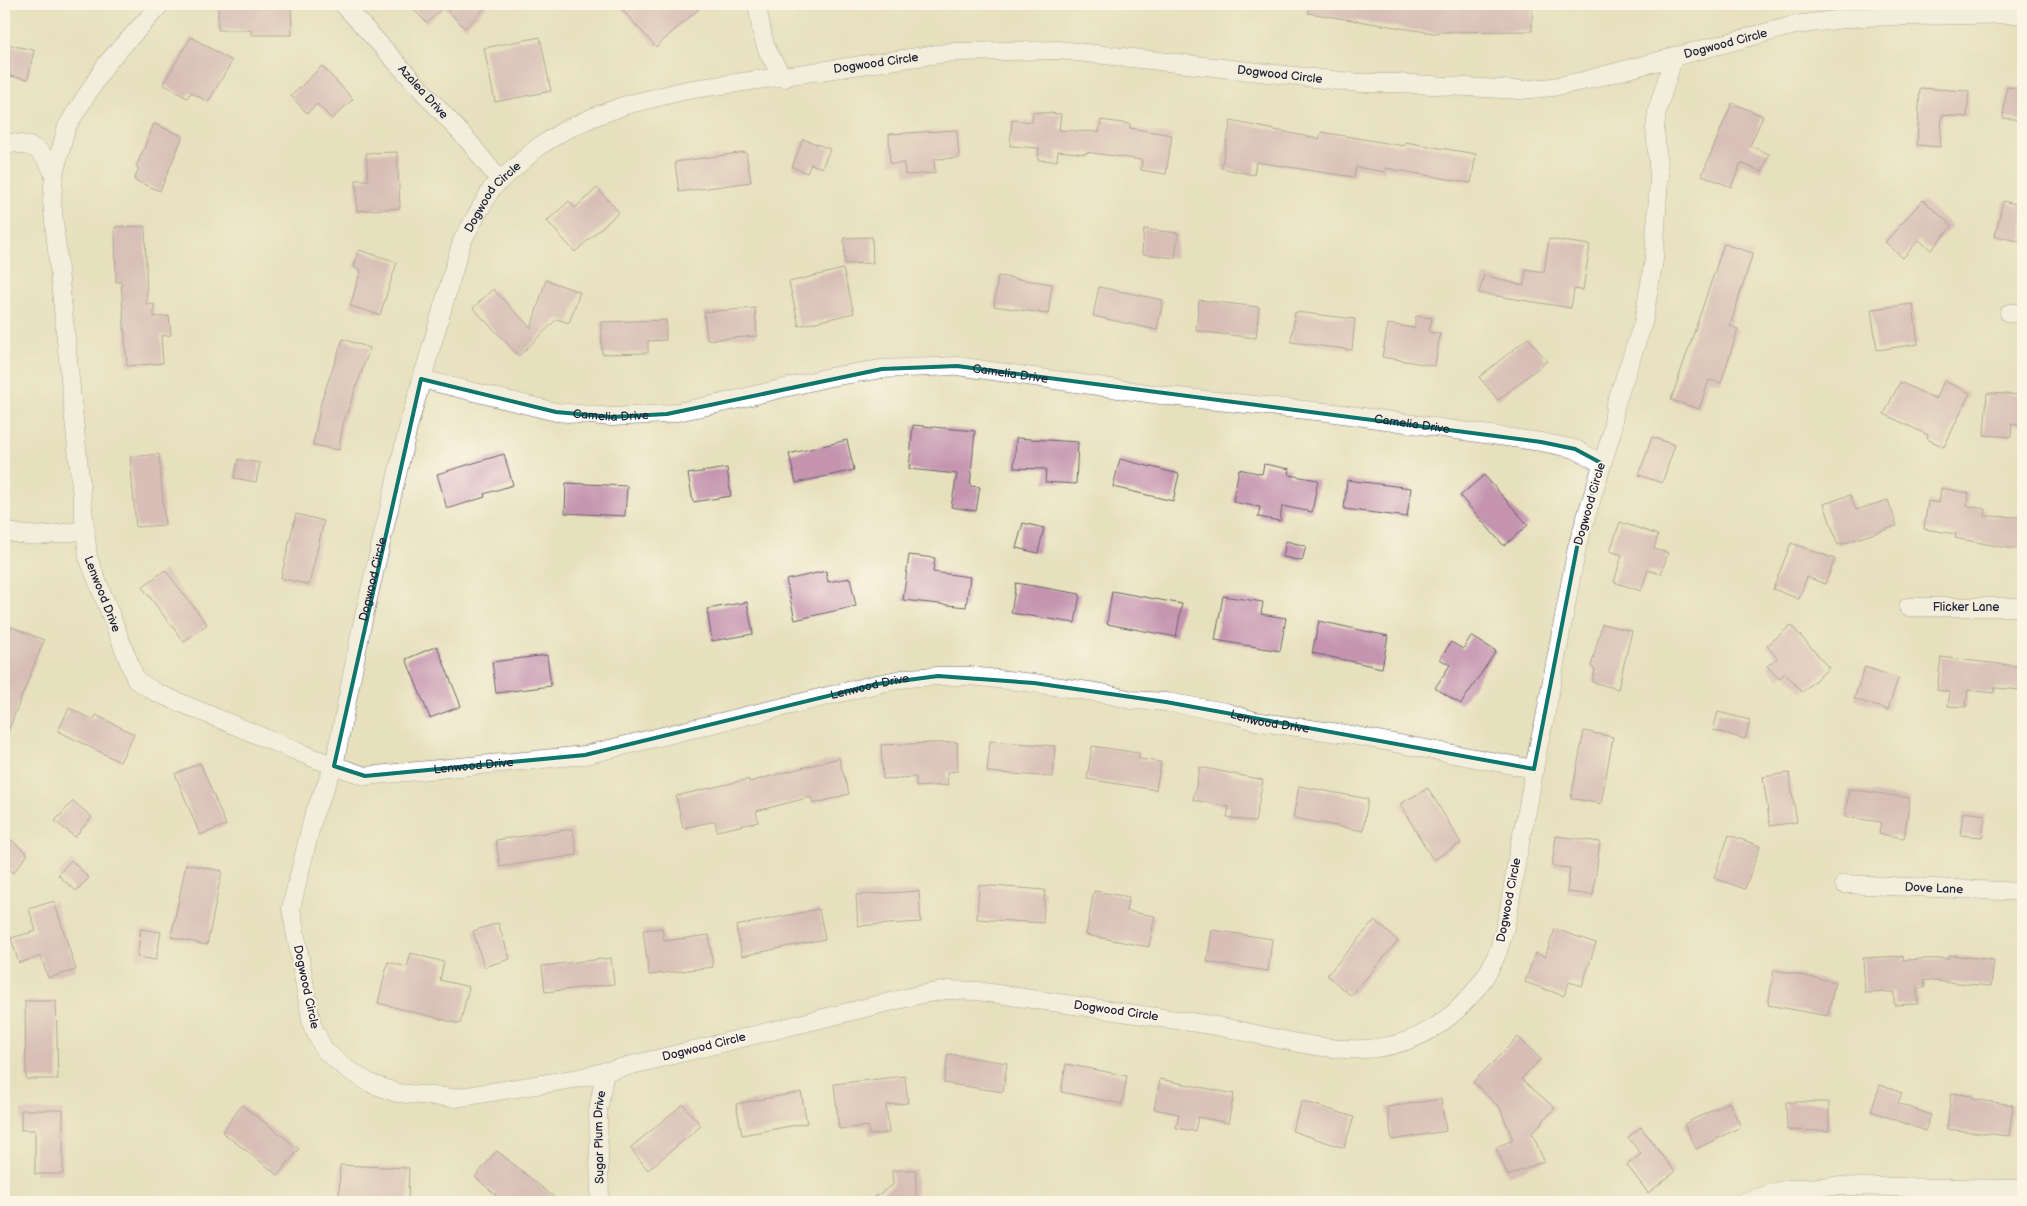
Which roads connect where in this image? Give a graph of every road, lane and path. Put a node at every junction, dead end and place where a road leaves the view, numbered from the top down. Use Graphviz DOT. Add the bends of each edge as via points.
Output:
graph roads {
  1 [pos="161,4"];
  2 [pos="343,4"];
  3 [pos="756,4"];
  4 [pos="2023,14"];
  5 [pos="1674,56"];
  6 [pos="785,78"];
  7 [pos="4,142"];
  8 [pos="54,174"];
  9 [pos="500,181"];
  10 [pos="421,379"];
  11 [pos="1601,463"];
  12 [pos="4,530"];
  13 [pos="86,530"];
  14 [pos="1908,607"];
  15 [pos="2023,607"];
  16 [pos="334,766"];
  17 [pos="1534,769"];
  18 [pos="1844,884"];
  19 [pos="2023,892"];
  20 [pos="605,1071"];
  21 [pos="2023,1190"];
  22 [pos="600,1202"];
  23 [pos="1743,1202"];
  1 -- 8 [label="street, Lenwood Drive" via="102,71 67,126"];
  2 -- 9 [label="street, Azalea Drive" via="470,143"];
  3 -- 6 [label="street" via="769,58"];
  4 -- 5 [label="street, Dogwood Circle" via="1859,17 1777,29"];
  5 -- 6 [label="street, Dogwood Circle" via="1583,81 1520,90 1359,83 1059,50 952,52"];
  5 -- 11 [label="street, Dogwood Circle" via="1657,111 1654,260 1644,314"];
  6 -- 9 [label="street, Dogwood Circle" via="687,90 626,105 565,130 538,146"];
  7 -- 8 [label="street" via="34,147 45,155"];
  8 -- 13 [label="street, Lenwood Drive" via="52,201"];
  9 -- 10 [label="street, Dogwood Circle" via="492,188 462,241"];
  10 -- 11 [label="street, Camelia Drive" via="556,412 612,417 667,414 830,377 882,369 957,366 1168,396 1335,413 1541,442 1576,449"];
  10 -- 16 [label="street, Dogwood Circle" via="363,620"];
  11 -- 17 [label="street, Dogwood Circle" via="1577,547"];
  12 -- 13 [label="street" via="44,536"];
  13 -- 16 [label="street, Lenwood Drive" via="88,557 136,680 179,704"];
  14 -- 15 [label="street, Flicker Lane"];
  16 -- 17 [label="street, Lenwood Drive" via="365,776 585,755 877,684 907,678 970,676 1166,702 1226,712 1255,721"];
  16 -- 20 [label="street, Dogwood Circle" via="314,814 291,908 312,1025 324,1050 370,1084 396,1093 423,1097 455,1098"];
  17 -- 20 [label="street, Dogwood Circle" via="1512,892 1499,948 1487,974 1448,1019 1423,1035 1394,1046 1334,1049 1208,1024 947,990"];
  18 -- 19 [label="street, Dove Lane"];
  20 -- 22 [label="street, Sugar Plum Drive" via="598,1111"];
  21 -- 23 [label="street" via="1835,1186 1787,1189"];
}
